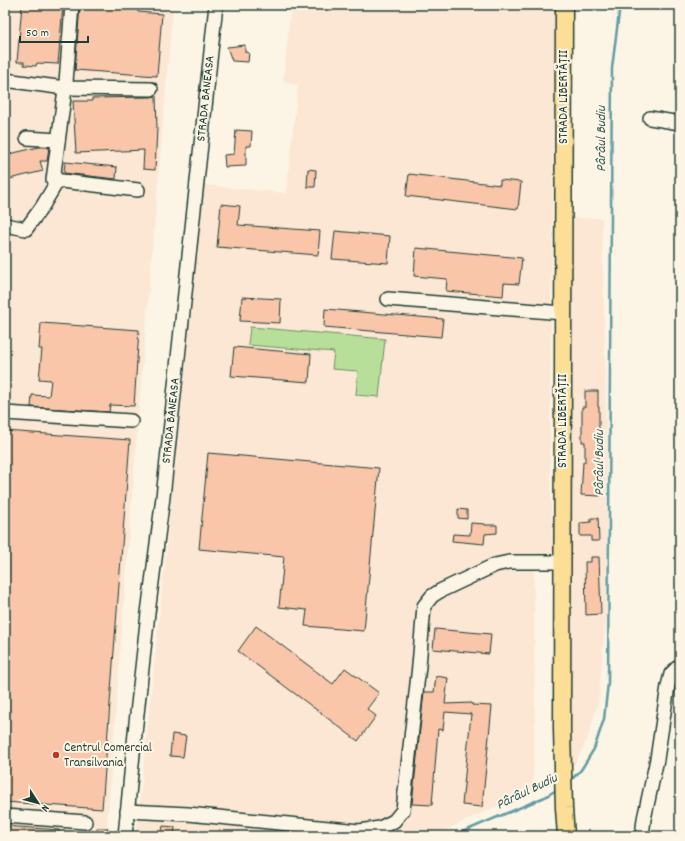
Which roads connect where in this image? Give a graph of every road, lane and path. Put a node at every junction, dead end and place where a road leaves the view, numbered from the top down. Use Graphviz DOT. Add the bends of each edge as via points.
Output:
graph roads {
  1 [pos="72,5"];
  2 [pos="216,5"];
  3 [pos="564,5"];
  4 [pos="5,80"];
  5 [pos="65,88"];
  6 [pos="151,89"];
  7 [pos="650,118"];
  8 [pos="680,123"];
  9 [pos="27,138"];
  10 [pos="58,140"];
  11 [pos="58,180"];
  12 [pos="138,190"];
  13 [pos="5,225"];
  14 [pos="388,299"];
  15 [pos="563,313"];
  16 [pos="5,413"];
  17 [pos="131,421"];
  18 [pos="563,562"];
  19 [pos="680,666"];
  20 [pos="127,811"];
  21 [pos="5,816"];
  22 [pos="85,822"];
  23 [pos="125,836"];
  24 [pos="566,836"];
  25 [pos="642,836"];
  1 -- 5 [label="street"];
  2 -- 20 [label="street, STRADA BĂNEASA"];
  3 -- 15 [label="main road, STRADA LIBERTĂȚII"];
  4 -- 5 [label="street"];
  5 -- 6 [label="street"];
  5 -- 10 [label="street"];
  7 -- 8 [label="street"];
  9 -- 10 [label="street"];
  10 -- 11 [label="street" via="53,180"];
  11 -- 12 [label="street"];
  11 -- 13 [label="street" via="26,229"];
  14 -- 15 [label="street"];
  15 -- 18 [label="main road, STRADA LIBERTĂȚII"];
  16 -- 17 [label="street"];
  18 -- 20 [label="street" via="509,562 495,565 440,591 424,606 403,810 394,821 380,828 359,831 188,814"];
  18 -- 24 [label="main road, STRADA LIBERTĂȚII" via="562,763"];
  19 -- 25 [label="street" via="671,674 668,686"];
  20 -- 23 [label="street, STRADA BĂNEASA"];
  21 -- 22 [label="street"];
}
